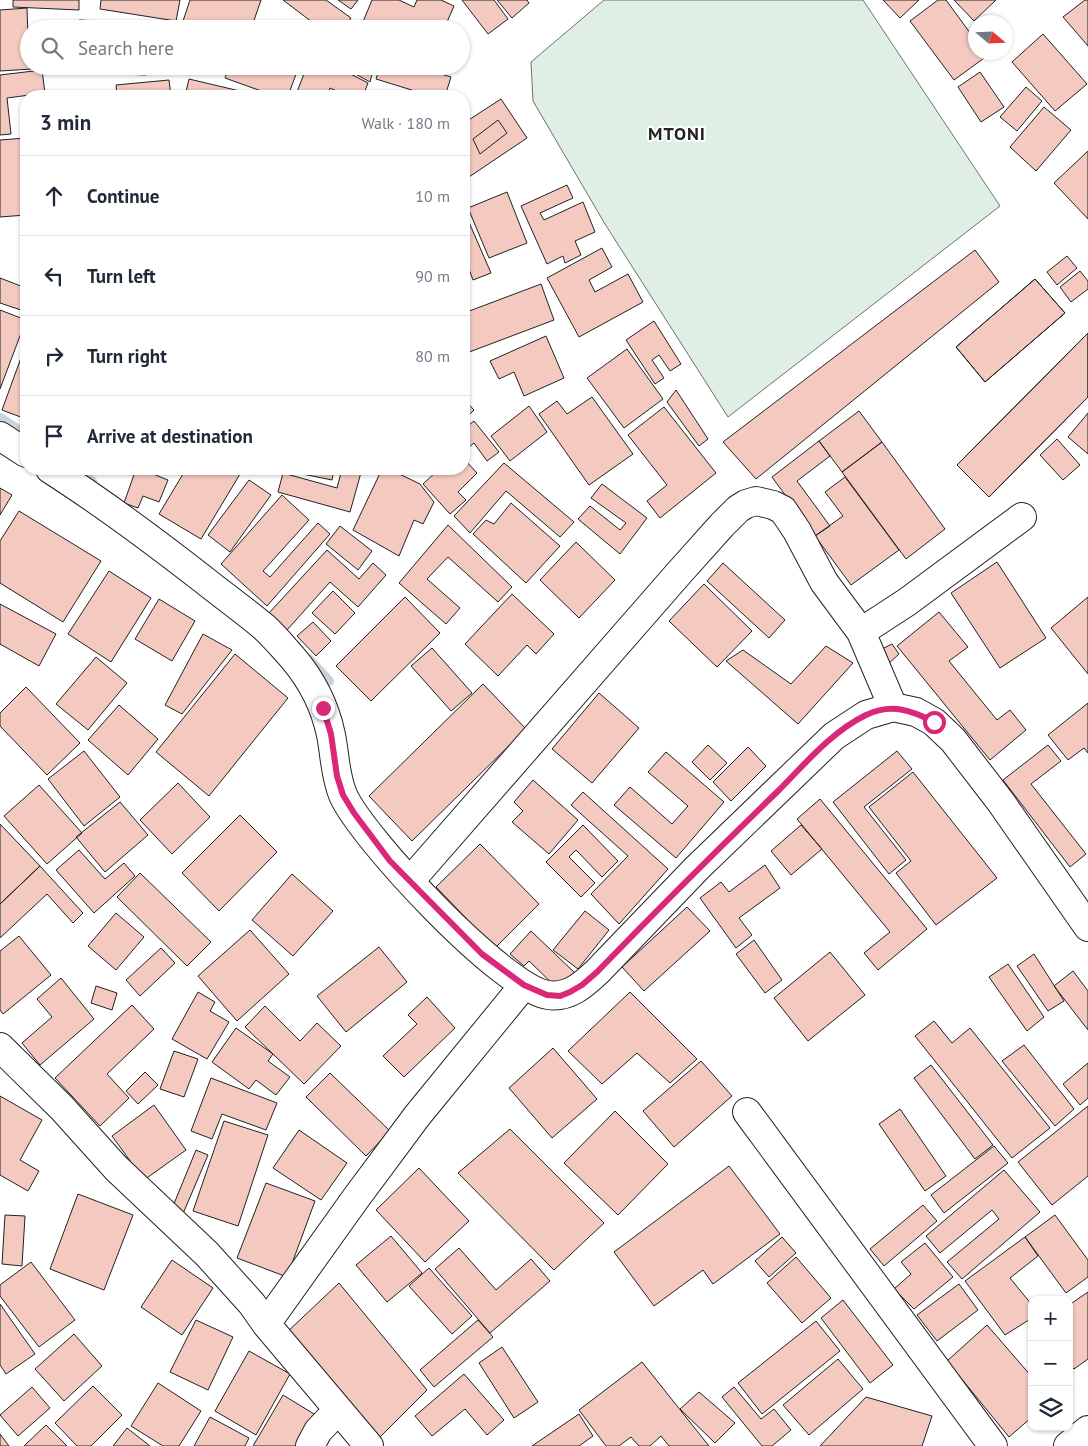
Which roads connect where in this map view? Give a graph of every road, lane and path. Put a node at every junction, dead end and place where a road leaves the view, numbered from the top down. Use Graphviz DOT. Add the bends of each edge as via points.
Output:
graph roads {
  1 [pos="0,436"];
  2 [pos="20,449"];
  3 [pos="59,475"];
  4 [pos="1022,517"];
  5 [pos="861,632"];
  6 [pos="893,707"];
  7 [pos="410,881"];
  8 [pos="1088,927"];
  9 [pos="524,985"];
  10 [pos="0,1047"];
  11 [pos="747,1112"];
  12 [pos="266,1324"];
  13 [pos="338,1410"];
  14 [pos="1088,1430"];
  15 [pos="310,1446"];
  16 [pos="369,1446"];
  17 [pos="993,1446"];
  18 [pos="1068,1446"];
  1 -- 2 [label="street"];
  3 -- 7 [label="street" via="161,546 265,628 293,659 313,686 323,708 343,795 390,861"];
  4 -- 5 [label="street" via="908,602"];
  5 -- 6 [label="street"];
  5 -- 7 [label="street" via="824,582 783,510 756,500 746,504 685,566"];
  6 -- 8 [label="street" via="916,712 934,722 952,740 1000,801"];
  6 -- 9 [label="street" via="866,715 834,736 582,985 560,996 547,995"];
  7 -- 9 [label="street" via="482,954"];
  9 -- 12 [label="street" via="412,1124"];
  10 -- 12 [label="street" via="62,1108 116,1168 207,1254"];
  11 -- 17 [label="street"];
  12 -- 13 [label="street"];
  13 -- 15 [label="street"];
  13 -- 16 [label="street"];
  14 -- 18 [label="street"];
}
